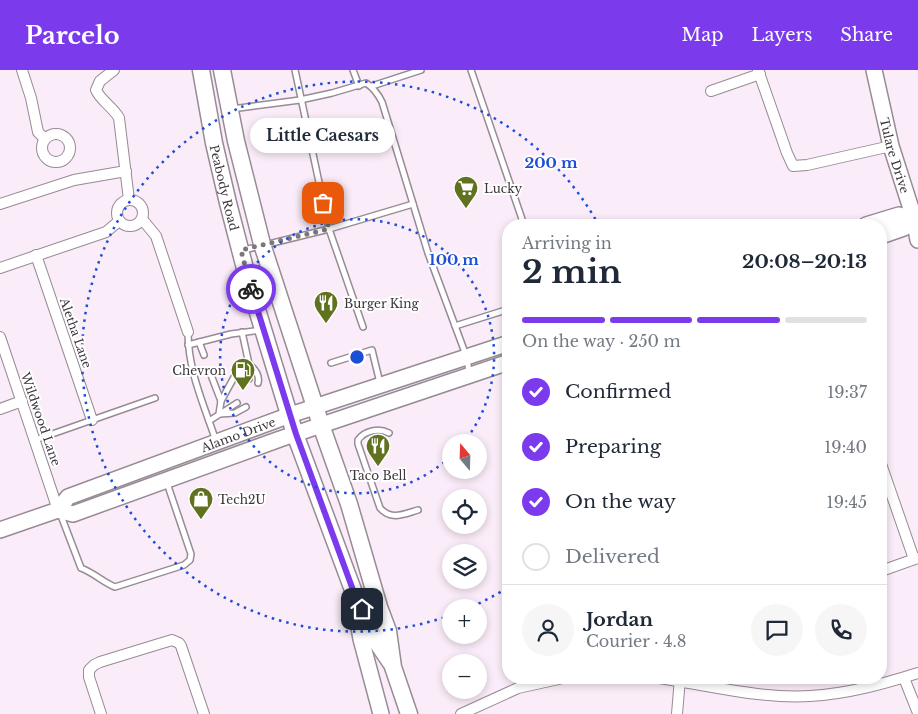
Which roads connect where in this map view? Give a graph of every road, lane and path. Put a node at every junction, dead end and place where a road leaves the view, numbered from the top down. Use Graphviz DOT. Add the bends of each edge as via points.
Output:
graph roads {
  1 [pos="22,70"];
  2 [pos="114,70"];
  3 [pos="201,70"];
  4 [pos="222,70"];
  5 [pos="295,70"];
  6 [pos="353,70"];
  7 [pos="421,70"];
  8 [pos="470,70"];
  9 [pos="874,70"];
  10 [pos="759,72"];
  11 [pos="359,86"];
  12 [pos="372,86"];
  13 [pos="712,91"];
  14 [pos="300,100"];
  15 [pos="230,109"];
  16 [pos="45,139"];
  17 [pos="892,146"];
  18 [pos="126,170"];
  19 [pos="129,200"];
  20 [pos="0,204"];
  21 [pos="413,204"];
  22 [pos="916,217"];
  23 [pos="142,219"];
  24 [pos="522,219"];
  25 [pos="886,219"];
  26 [pos="119,221"];
  27 [pos="329,229"];
  28 [pos="887,234"];
  29 [pos="918,240"];
  30 [pos="262,244"];
  31 [pos="241,250"];
  32 [pos="36,255"];
  33 [pos="0,268"];
  34 [pos="502,311"];
  35 [pos="455,326"];
  36 [pos="363,327"];
  37 [pos="264,329"];
  38 [pos="188,332"];
  39 [pos="242,332"];
  40 [pos="0,337"];
  41 [pos="199,342"];
  42 [pos="188,345"];
  43 [pos="502,346"];
  44 [pos="204,355"];
  45 [pos="467,358"];
  46 [pos="331,363"];
  47 [pos="249,364"];
  48 [pos="502,364"];
  49 [pos="211,375"];
  50 [pos="470,375"];
  51 [pos="249,379"];
  52 [pos="258,383"];
  53 [pos="381,386"];
  54 [pos="156,398"];
  55 [pos="22,401"];
  56 [pos="221,401"];
  57 [pos="236,403"];
  58 [pos="246,407"];
  59 [pos="315,407"];
  60 [pos="0,409"];
  61 [pos="220,414"];
  62 [pos="290,415"];
  63 [pos="92,420"];
  64 [pos="209,421"];
  65 [pos="321,425"];
  66 [pos="390,433"];
  67 [pos="296,434"];
  68 [pos="36,440"];
  69 [pos="216,441"];
  70 [pos="166,480"];
  71 [pos="887,480"];
  72 [pos="58,510"];
  73 [pos="418,510"];
  74 [pos="0,530"];
  75 [pos="916,559"];
  76 [pos="887,569"];
  77 [pos="353,590"];
  78 [pos="393,667"];
  79 [pos="918,673"];
  80 [pos="904,678"];
  81 [pos="887,682"];
  82 [pos="536,684"];
  83 [pos="680,684"];
  84 [pos="707,684"];
  85 [pos="879,684"];
  86 [pos="918,713"];
  87 [pos="101,714"];
  88 [pos="204,714"];
  89 [pos="381,714"];
  90 [pos="409,714"];
  91 [pos="461,714"];
  92 [pos="677,714"];
  1 -- 16 [label="street" via="38,132"];
  2 -- 18 [label="street" via="100,81 96,90 120,118"];
  3 -- 31 [label="main road, Peabody Road" via="214,143"];
  4 -- 15 [label="main road, Peabody Road"];
  5 -- 14 [label="lane"];
  6 -- 11 [label="lane"];
  7 -- 12 [label="lane"];
  8 -- 24 [label="lane"];
  9 -- 17 [label="main road, Tulare Drive"];
  10 -- 13 [label="street"];
  10 -- 17 [label="street" via="793,166"];
  11 -- 12 [label="lane"];
  11 -- 14 [label="lane"];
  12 -- 21 [label="lane" via="382,102"];
  14 -- 15 [label="lane"];
  14 -- 27 [label="lane"];
  15 -- 30 [label="main road, Peabody Road"];
  17 -- 22 [label="main road, Tulare Drive"];
  18 -- 19 [label="street"];
  18 -- 20 [label="street" via="68,181"];
  19 -- 23 [label="street" via="141,206"];
  19 -- 26 [label="street" via="117,208"];
  21 -- 27 [label="lane"];
  21 -- 35 [label="lane"];
  22 -- 25 [label="main road" via="899,215"];
  22 -- 28 [label="main road" via="904,228"];
  22 -- 29 [label="main road, Tulare Drive"];
  23 -- 26 [label="street" via="131,227"];
  23 -- 38 [label="street" via="156,236"];
  26 -- 32 [label="street" via="106,232"];
  27 -- 30 [label="lane"];
  27 -- 36 [label="lane"];
  30 -- 31 [label="lane"];
  30 -- 59 [label="main road, Peabody Road"];
  31 -- 37 [label="main road, Peabody Road"];
  32 -- 33 [label="street"];
  32 -- 63 [label="street, Aletha Lane"];
  34 -- 35 [label="lane"];
  35 -- 45 [label="lane"];
  37 -- 39 [label="lane"];
  37 -- 62 [label="main road, Peabody Road"];
  38 -- 42 [label="lane"];
  39 -- 41 [label="lane"];
  39 -- 47 [label="lane"];
  40 -- 55 [label="street, Wildwood Lane"];
  41 -- 42 [label="lane"];
  41 -- 44 [label="lane"];
  42 -- 64 [label="lane" via="194,380"];
  43 -- 45 [label="main road, Alamo Drive"];
  45 -- 50 [label="lane"];
  45 -- 53 [label="main road, Alamo Drive"];
  46 -- 53 [label="lane" via="372,350"];
  47 -- 51 [label="lane"];
  47 -- 52 [label="lane" via="258,375"];
  47 -- 56 [label="lane" via="238,370"];
  48 -- 50 [label="main road, Alamo Drive"];
  49 -- 56 [label="lane"];
  50 -- 65 [label="main road, Alamo Drive"];
  53 -- 59 [label="main road, Alamo Drive"];
  54 -- 63 [label="lane"];
  55 -- 60 [label="street"];
  55 -- 68 [label="street, Wildwood Lane"];
  56 -- 61 [label="lane"];
  57 -- 61 [label="lane"];
  58 -- 61 [label="lane" via="235,413"];
  59 -- 62 [label="main road, Alamo Drive"];
  59 -- 65 [label="main road, Peabody Road"];
  61 -- 64 [label="lane"];
  62 -- 67 [label="main road, Peabody Road"];
  62 -- 69 [label="main road, Alamo Drive"];
  63 -- 68 [label="lane"];
  64 -- 69 [label="lane"];
  65 -- 67 [label="main road, Alamo Drive"];
  65 -- 78 [label="main road, Peabody Road" via="388,632"];
  66 -- 73 [label="lane" via="375,430 358,440 380,508 395,516"];
  67 -- 70 [label="main road, Alamo Drive"];
  67 -- 77 [label="main road, Peabody Road"];
  68 -- 72 [label="street, Wildwood Lane"];
  69 -- 72 [label="main road, Alamo Drive" via="68,498"];
  70 -- 72 [label="main road, Alamo Drive" via="73,514"];
  70 -- 72 [label="lane" via="191,554 190,560 184,565 116,587 81,568"];
  71 -- 75 [label="street"];
  72 -- 74 [label="main road, Alamo Drive"];
  75 -- 76 [label="street"];
  77 -- 78 [label="main road, Peabody Road" via="372,635"];
  77 -- 89 [label="main road" via="361,639"];
  78 -- 90 [label="main road, Peabody Road"];
  79 -- 80 [label="street"];
  80 -- 81 [label="street"];
  80 -- 86 [label="street"];
  82 -- 91 [label="street" via="518,688"];
  83 -- 92 [label="street"];
  84 -- 85 [label="street" via="755,693 810,696"];
  87 -- 88 [label="street" via="89,677 89,670 94,664 172,640 181,646"];
}
